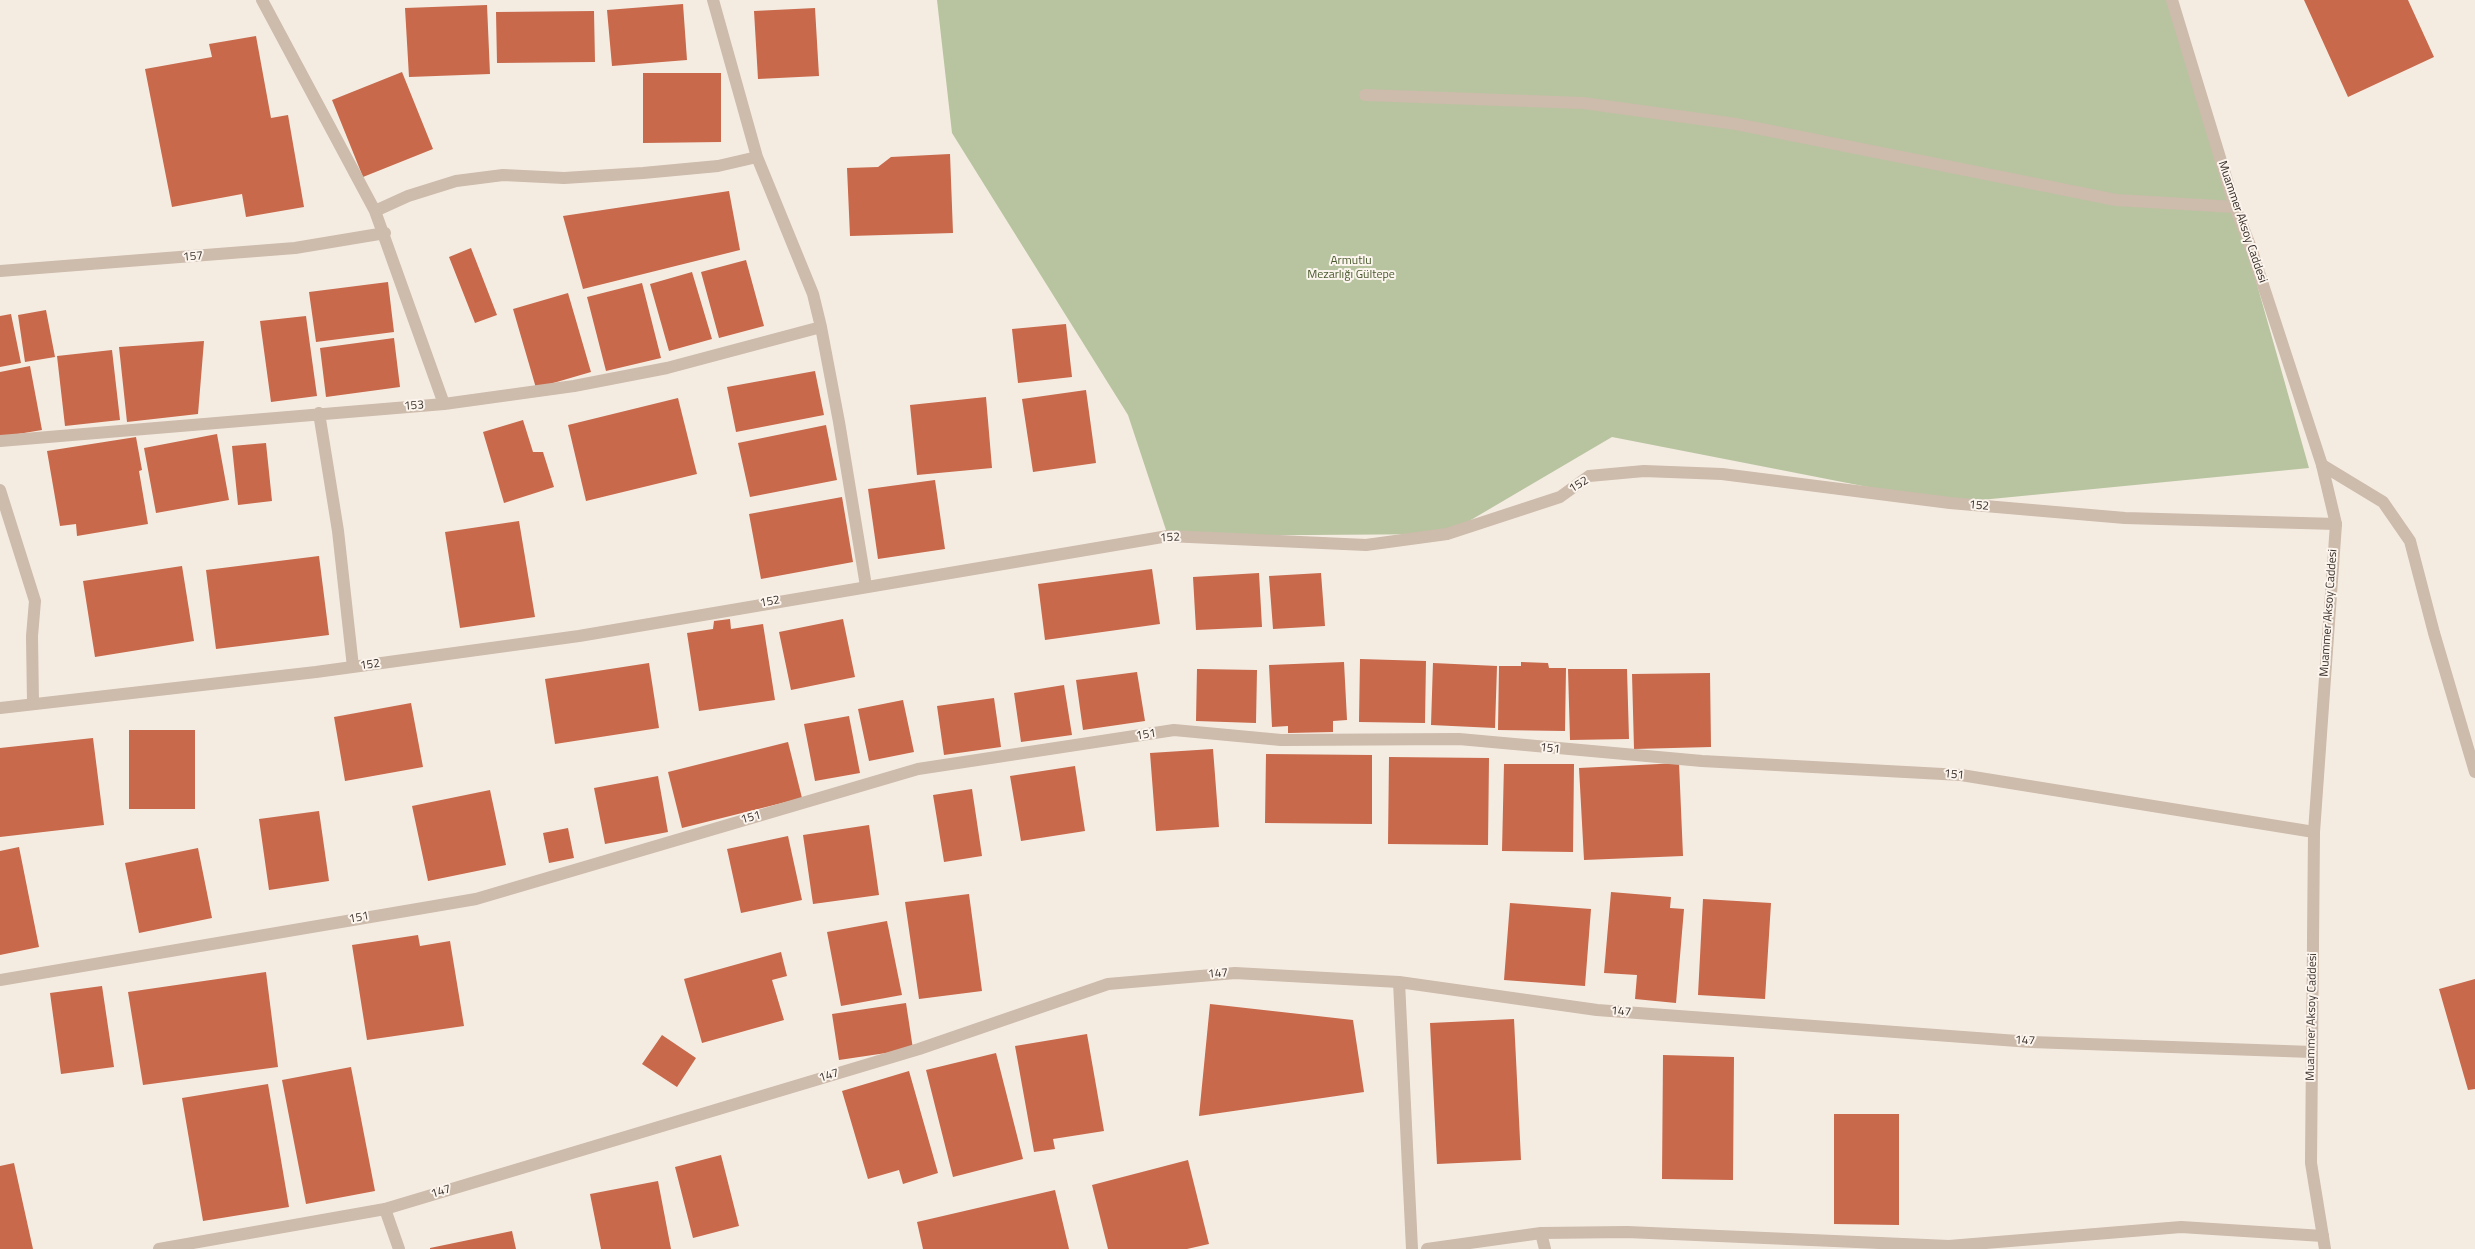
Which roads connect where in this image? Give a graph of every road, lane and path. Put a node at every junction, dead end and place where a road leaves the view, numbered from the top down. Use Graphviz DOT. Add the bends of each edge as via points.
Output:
graph roads {
  1 [pos="713,0"];
  2 [pos="2172,0"];
  3 [pos="265,1"];
  4 [pos="1365,95"];
  5 [pos="757,157"];
  6 [pos="2236,208"];
  7 [pos="375,211"];
  8 [pos="385,233"];
  9 [pos="0,271"];
  10 [pos="821,327"];
  11 [pos="444,404"];
  12 [pos="319,413"];
  13 [pos="0,441"];
  14 [pos="2322,465"];
  15 [pos="0,490"];
  16 [pos="2336,524"];
  17 [pos="866,586"];
  18 [pos="353,667"];
  19 [pos="33,704"];
  20 [pos="0,708"];
  21 [pos="2475,772"];
  22 [pos="2314,832"];
  23 [pos="0,980"];
  24 [pos="1399,982"];
  25 [pos="2312,1052"];
  26 [pos="384,1209"];
  27 [pos="1541,1233"];
  28 [pos="2323,1236"];
  29 [pos="159,1249"];
  30 [pos="399,1249"];
  31 [pos="1412,1249"];
  32 [pos="1427,1249"];
  33 [pos="1545,1249"];
  34 [pos="2326,1249"];
  1 -- 5 [label="street"];
  2 -- 6 [label="street, Muammer Aksoy Caddesi"];
  3 -- 7 [label="street"];
  4 -- 6 [label="street" via="1583,103 1736,124 2116,200"];
  5 -- 7 [label="street" via="718,166 643,173 564,178 503,175 456,181 408,196"];
  5 -- 10 [label="street" via="813,294"];
  6 -- 14 [label="street, Muammer Aksoy Caddesi"];
  7 -- 8 [label="street"];
  8 -- 9 [label="street, 157" via="295,248"];
  8 -- 11 [label="street"];
  10 -- 11 [label="street, 153" via="667,368 574,386"];
  10 -- 17 [label="street"];
  11 -- 12 [label="street, 153"];
  12 -- 13 [label="street, 153"];
  12 -- 18 [label="street" via="338,531"];
  14 -- 16 [label="street, Muammer Aksoy Caddesi"];
  14 -- 21 [label="street" via="2383,502 2410,541"];
  15 -- 19 [label="street" via="35,601"];
  16 -- 17 [label="street, 152" via="2125,518 1950,503 1722,474 1644,472 1589,476 1560,496 1446,534 1366,545 1168,536"];
  16 -- 22 [label="street, Muammer Aksoy Caddesi"];
  17 -- 18 [label="street, 152" via="579,636"];
  18 -- 19 [label="street, 152"];
  19 -- 20 [label="street, 152"];
  22 -- 23 [label="street, 151" via="1961,774 1693,760 1459,739 1281,740 1174,730 918,769 476,898"];
  22 -- 25 [label="street, Muammer Aksoy Caddesi"];
  24 -- 25 [label="street, 147" via="1597,1010 2031,1042"];
  24 -- 26 [label="street, 147" via="1235,973 1108,984 920,1049"];
  24 -- 31 [label="street"];
  25 -- 28 [label="street, Muammer Aksoy Caddesi" via="2311,1163"];
  26 -- 29 [label="street, 147"];
  26 -- 30 [label="street"];
  27 -- 28 [label="street" via="1627,1232 1949,1246 2181,1227"];
  27 -- 32 [label="street"];
  27 -- 33 [label="street"];
  28 -- 34 [label="street, Muammer Aksoy Caddesi"];
}
